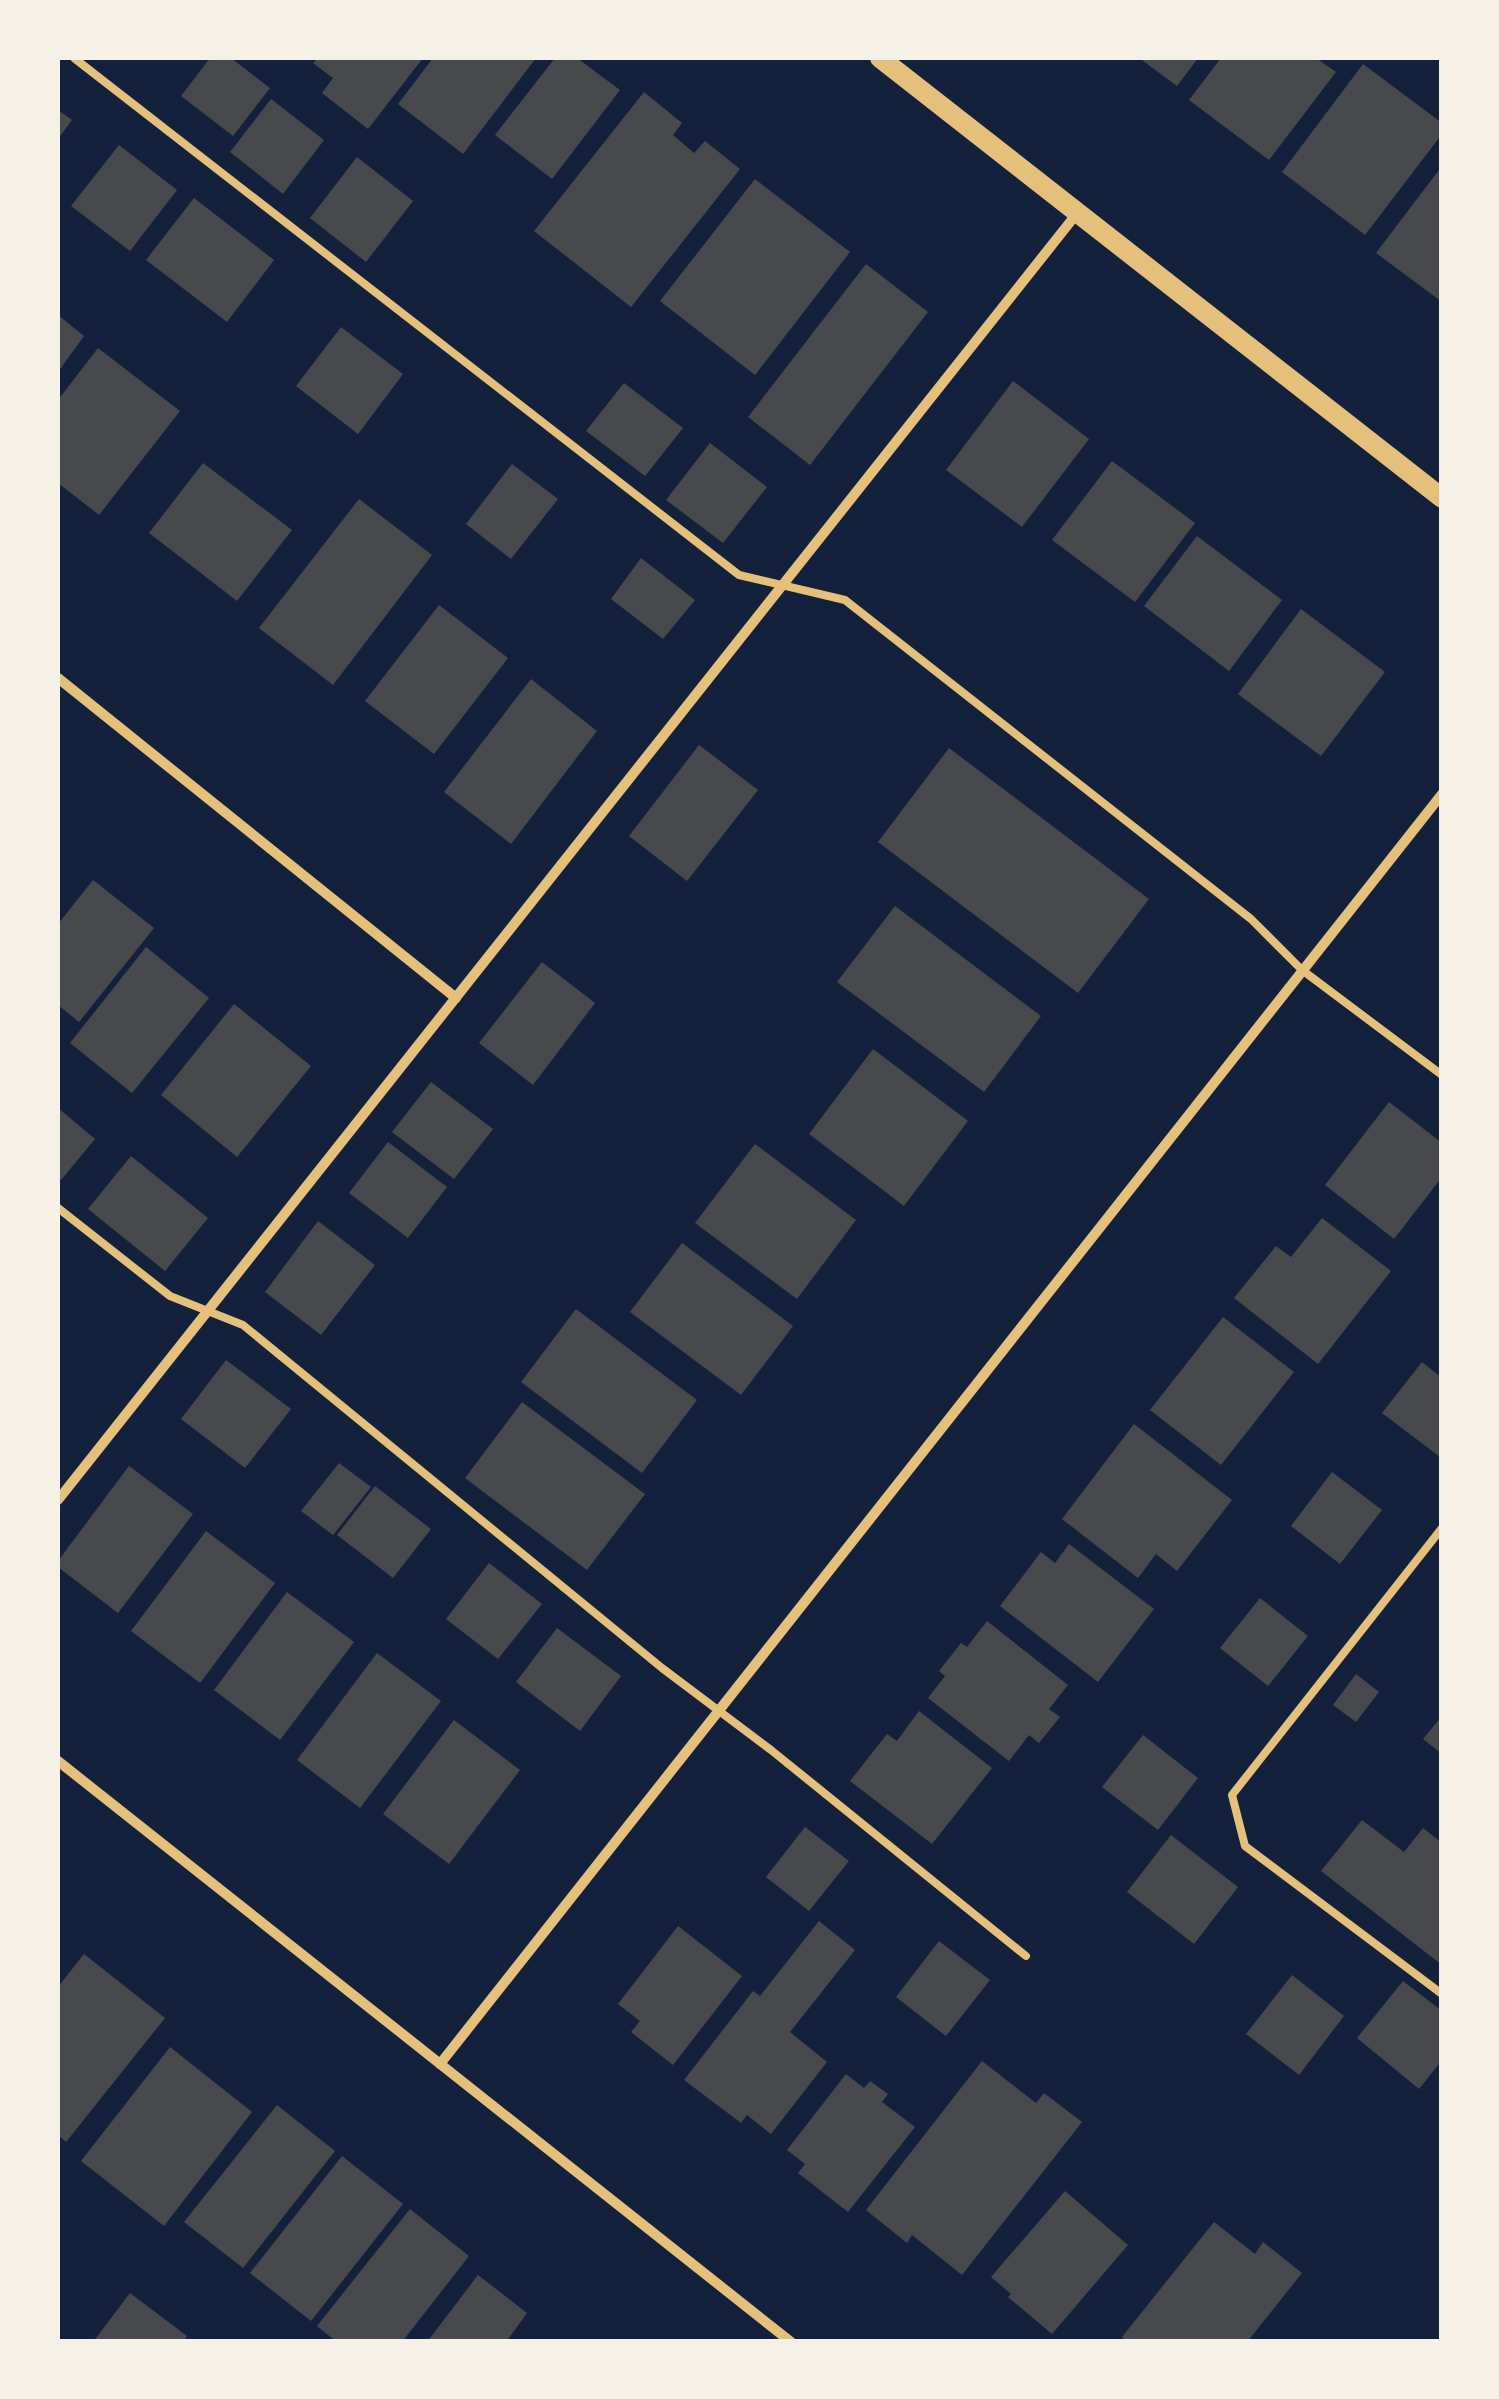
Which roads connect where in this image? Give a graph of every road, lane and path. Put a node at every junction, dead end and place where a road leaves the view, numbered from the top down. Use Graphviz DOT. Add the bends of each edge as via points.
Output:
graph roads {
  1 [pos="74,58"];
  2 [pos="880,58"];
  3 [pos="1078,212"];
  4 [pos="1442,498"];
  5 [pos="783,584"];
  6 [pos="58,678"];
  7 [pos="1442,794"];
  8 [pos="1302,970"];
  9 [pos="456,998"];
  10 [pos="1442,1075"];
  11 [pos="58,1208"];
  12 [pos="207,1311"];
  13 [pos="58,1500"];
  14 [pos="1442,1528"];
  15 [pos="719,1710"];
  16 [pos="58,1761"];
  17 [pos="1026,1956"];
  18 [pos="1442,1994"];
  19 [pos="440,2064"];
  20 [pos="791,2342"];
  1 -- 5 [label="lane" via="739,575"];
  2 -- 3 [label="main road"];
  3 -- 4 [label="main road"];
  3 -- 5 [label="street"];
  5 -- 8 [label="lane" via="844,600 1251,918"];
  5 -- 9 [label="street"];
  6 -- 9 [label="street"];
  7 -- 8 [label="street"];
  8 -- 10 [label="lane"];
  8 -- 15 [label="street"];
  9 -- 12 [label="street"];
  11 -- 12 [label="lane" via="170,1296"];
  12 -- 13 [label="street"];
  12 -- 15 [label="lane" via="242,1326"];
  14 -- 18 [label="lane" via="1232,1795 1244,1846"];
  15 -- 17 [label="lane"];
  15 -- 19 [label="street"];
  16 -- 19 [label="street"];
  19 -- 20 [label="street"];
}
